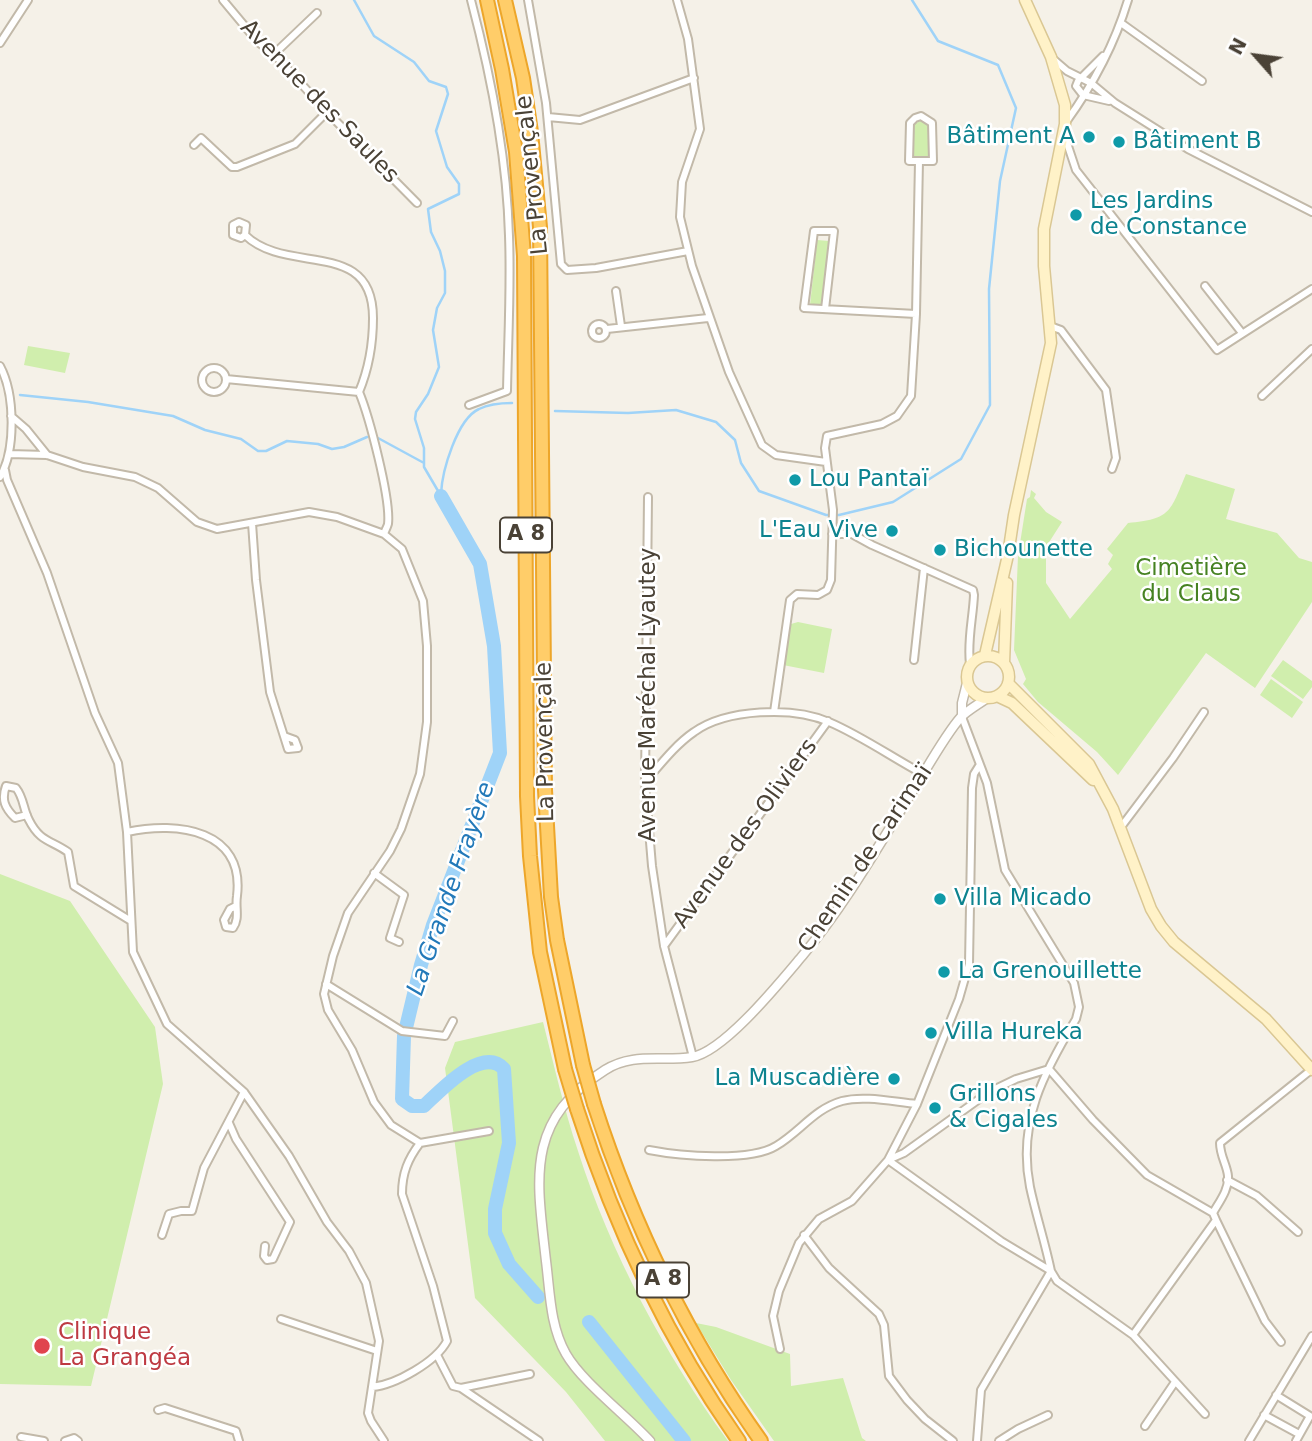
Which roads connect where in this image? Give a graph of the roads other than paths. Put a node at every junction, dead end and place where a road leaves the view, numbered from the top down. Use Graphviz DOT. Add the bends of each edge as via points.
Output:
graph roads {
  1 [pos="28,0"];
  2 [pos="223,0"];
  3 [pos="471,0"];
  4 [pos="487,0"];
  5 [pos="505,0"];
  6 [pos="528,0"];
  7 [pos="677,0"];
  8 [pos="1025,0"];
  9 [pos="1128,0"];
  10 [pos="317,13"];
  11 [pos="1121,23"];
  12 [pos="0,43"];
  13 [pos="1107,53"];
  14 [pos="274,54"];
  15 [pos="1051,57"];
  16 [pos="1082,77"];
  17 [pos="694,78"];
  18 [pos="1202,81"];
  19 [pos="1091,83"];
  20 [pos="1083,95"];
  21 [pos="1115,103"];
  22 [pos="1065,105"];
  23 [pos="327,112"];
  24 [pos="548,117"];
  25 [pos="1064,128"];
  26 [pos="194,145"];
  27 [pos="919,161"];
  28 [pos="417,203"];
  29 [pos="1312,212"];
  30 [pos="245,235"];
  31 [pos="688,251"];
  32 [pos="1205,286"];
  33 [pos="1312,289"];
  34 [pos="617,292"];
  35 [pos="825,309"];
  36 [pos="916,314"];
  37 [pos="708,318"];
  38 [pos="621,326"];
  39 [pos="1050,326"];
  40 [pos="607,329"];
  41 [pos="1242,333"];
  42 [pos="1312,349"];
  43 [pos="0,366"];
  44 [pos="226,379"];
  45 [pos="359,392"];
  46 [pos="1262,396"];
  47 [pos="469,405"];
  48 [pos="12,416"];
  49 [pos="9,454"];
  50 [pos="47,454"];
  51 [pos="826,462"];
  52 [pos="1112,469"];
  53 [pos="5,470"];
  54 [pos="0,477"];
  55 [pos="648,496"];
  56 [pos="252,523"];
  57 [pos="384,534"];
  58 [pos="832,534"];
  59 [pos="1008,555"];
  60 [pos="923,568"];
  61 [pos="985,655"];
  62 [pos="914,660"];
  63 [pos="1004,663"];
  64 [pos="970,664"];
  65 [pos="967,683"];
  66 [pos="1008,683"];
  67 [pos="992,697"];
  68 [pos="774,712"];
  69 [pos="1204,712"];
  70 [pos="962,716"];
  71 [pos="828,721"];
  72 [pos="284,736"];
  73 [pos="979,766"];
  74 [pos="923,775"];
  75 [pos="645,782"];
  76 [pos="1106,792"];
  77 [pos="27,815"];
  78 [pos="1121,827"];
  79 [pos="127,832"];
  80 [pos="374,873"];
  81 [pos="236,906"];
  82 [pos="131,921"];
  83 [pos="399,942"];
  84 [pos="664,946"];
  85 [pos="326,984"];
  86 [pos="453,1021"];
  87 [pos="693,1057"];
  88 [pos="1049,1069"];
  89 [pos="1312,1071"];
  90 [pos="244,1093"];
  91 [pos="917,1104"];
  92 [pos="229,1123"];
  93 [pos="489,1131"];
  94 [pos="420,1143"];
  95 [pos="649,1150"];
  96 [pos="888,1160"];
  97 [pos="1227,1180"];
  98 [pos="1215,1216"];
  99 [pos="1298,1232"];
  100 [pos="162,1235"];
  101 [pos="804,1236"];
  102 [pos="265,1246"];
  103 [pos="1051,1271"];
  104 [pos="281,1319"];
  105 [pos="1133,1335"];
  106 [pos="1312,1336"];
  107 [pos="1280,1342"];
  108 [pos="780,1349"];
  109 [pos="1309,1349"];
  110 [pos="377,1352"];
  111 [pos="438,1355"];
  112 [pos="530,1374"];
  113 [pos="1175,1382"];
  114 [pos="372,1387"];
  115 [pos="461,1388"];
  116 [pos="1276,1395"];
  117 [pos="158,1410"];
  118 [pos="1205,1414"];
  119 [pos="1048,1415"];
  120 [pos="1264,1415"];
  121 [pos="1311,1416"];
  122 [pos="1145,1426"];
  123 [pos="21,1437"];
  124 [pos="1297,1438"];
  125 [pos="44,1441"];
  126 [pos="65,1441"];
  127 [pos="78,1441"];
  128 [pos="239,1441"];
  129 [pos="384,1441"];
  130 [pos="539,1441"];
  131 [pos="650,1441"];
  132 [pos="739,1441"];
  133 [pos="761,1441"];
  134 [pos="953,1441"];
  135 [pos="977,1441"];
  136 [pos="999,1441"];
  137 [pos="1249,1441"];
  1 -- 12 [label="street"];
  2 -- 14 [label="street, Avenue des Saules"];
  3 -- 47 [label="street" via="499,137 509,263 508,391"];
  4 -- 132 [label="highway, La Provençale / A 8, bridge" via="516,152 524,256 527,783 540,952 565,1069 610,1203 654,1301"];
  5 -- 133 [label="highway, La Provençale / A 8, bridge" via="523,78 540,227 545,790 559,951 583,1065 619,1177 665,1283"];
  6 -- 24 [label="street"];
  7 -- 17 [label="street"];
  8 -- 15 [label="main road"];
  9 -- 11 [label="street"];
  10 -- 14 [label="street"];
  11 -- 13 [label="street"];
  11 -- 18 [label="street"];
  13 -- 16 [label="street"];
  13 -- 19 [label="street"];
  14 -- 23 [label="street, Avenue des Saules"];
  15 -- 16 [label="street"];
  15 -- 22 [label="main road"];
  16 -- 19 [label="street"];
  16 -- 20 [label="street" via="1076,86"];
  17 -- 24 [label="street" via="580,120"];
  17 -- 31 [label="street" via="699,129 682,182 680,217"];
  19 -- 20 [label="street"];
  19 -- 21 [label="street"];
  20 -- 21 [label="street"];
  20 -- 22 [label="street"];
  20 -- 25 [label="street"];
  21 -- 29 [label="street" via="1188,149"];
  22 -- 25 [label="main road"];
  23 -- 26 [label="street" via="295,144 237,167 201,138"];
  23 -- 28 [label="street, Avenue des Saules"];
  24 -- 31 [label="street" via="561,264 567,270"];
  25 -- 39 [label="main road" via="1044,229"];
  25 -- 41 [label="street" via="1076,170 1217,350"];
  27 -- 27 [label="street" via="933,161 932,123 921,116 910,123 909,161"];
  27 -- 36 [label="street"];
  30 -- 45 [label="street" via="256,246 280,255 354,271 367,284 373,302 372,349"];
  31 -- 37 [label="street"];
  32 -- 41 [label="street"];
  33 -- 41 [label="street"];
  34 -- 38 [label="street"];
  35 -- 35 [label="street" via="834,231 814,231 804,308"];
  35 -- 36 [label="street"];
  36 -- 51 [label="street" via="911,396 897,416 882,424 827,436"];
  37 -- 38 [label="street"];
  37 -- 51 [label="street" via="762,444 776,455"];
  38 -- 40 [label="street"];
  39 -- 52 [label="street" via="1061,330 1105,390 1116,458"];
  39 -- 59 [label="main road" via="1047,365"];
  42 -- 46 [label="street"];
  43 -- 48 [label="street"];
  44 -- 44 [label="street" via="214,367 204,372 202,384 214,392 221,390"];
  44 -- 45 [label="street"];
  45 -- 57 [label="street" via="384,493 388,524"];
  48 -- 49 [label="street"];
  48 -- 50 [label="street"];
  49 -- 50 [label="street"];
  49 -- 53 [label="street"];
  50 -- 56 [label="street" via="135,477 158,488 197,522 216,529"];
  51 -- 58 [label="street"];
  53 -- 54 [label="street"];
  53 -- 79 [label="street" via="118,763"];
  55 -- 75 [label="street, Avenue Maréchal Lyautey"];
  56 -- 57 [label="street" via="309,512"];
  56 -- 72 [label="street" via="270,692"];
  57 -- 80 [label="street" via="402,549 423,601 427,722 411,804 396,840"];
  58 -- 60 [label="street" via="852,534"];
  58 -- 68 [label="street" via="827,590 818,595 797,594 790,600"];
  59 -- 61 [label="main road"];
  59 -- 63 [label="main road"];
  60 -- 62 [label="street"];
  60 -- 64 [label="street" via="973,590"];
  61 -- 63 [label="main road"];
  61 -- 64 [label="main road"];
  63 -- 66 [label="main road"];
  64 -- 65 [label="main road"];
  65 -- 67 [label="main road" via="975,694"];
  65 -- 70 [label="street"];
  66 -- 67 [label="main road"];
  66 -- 76 [label="main road" via="1089,764"];
  67 -- 70 [label="street, Chemin de Carimaï"];
  67 -- 76 [label="main road" via="1012,703"];
  68 -- 71 [label="street"];
  68 -- 75 [label="street" via="722,718 694,731"];
  69 -- 78 [label="street"];
  70 -- 73 [label="street"];
  70 -- 74 [label="street, Chemin de Carimaï"];
  71 -- 74 [label="street"];
  71 -- 84 [label="street, Avenue des Oliviers"];
  73 -- 88 [label="street" via="987,783 1005,870 1074,983 1079,1007 1076,1019"];
  73 -- 91 [label="street" via="972,788 969,964"];
  74 -- 87 [label="street, Chemin de Carimaï" via="804,954 723,1041"];
  75 -- 84 [label="street, Avenue Maréchal Lyautey"];
  76 -- 78 [label="main road"];
  77 -- 77 [label="street" via="22,796 16,788 6,786 2,797 6,809 15,818"];
  77 -- 82 [label="street" via="50,845 68,852 74,886"];
  78 -- 89 [label="main road" via="1161,926 1266,1018"];
  79 -- 81 [label="street" via="172,827 198,832 223,847 237,867"];
  79 -- 82 [label="street"];
  80 -- 83 [label="street" via="404,895 390,938"];
  80 -- 85 [label="street" via="348,912"];
  82 -- 90 [label="street" via="133,952 167,1024"];
  84 -- 87 [label="street, Avenue Maréchal Lyautey"];
  85 -- 86 [label="street" via="406,1032 445,1036"];
  85 -- 94 [label="street" via="328,1010 352,1050 374,1102 391,1125"];
  87 -- 131 [label="street, Chemin de Carimaï" via="631,1059 604,1071 559,1110 540,1161 542,1226 559,1339 570,1361"];
  88 -- 96 [label="street" via="989,1092"];
  88 -- 98 [label="street" via="1147,1175"];
  88 -- 103 [label="street" via="1029,1118 1026,1161"];
  89 -- 97 [label="street" via="1220,1143"];
  90 -- 92 [label="street"];
  90 -- 110 [label="street" via="289,1156 366,1283 379,1341"];
  91 -- 95 [label="street" via="844,1101 820,1110 775,1147 737,1158 676,1156"];
  91 -- 96 [label="street"];
  92 -- 100 [label="street" via="204,1168 192,1211 169,1214"];
  92 -- 102 [label="street" via="290,1222 273,1259 264,1256"];
  93 -- 94 [label="street"];
  94 -- 111 [label="street" via="409,1157 402,1194 445,1328 447,1341"];
  96 -- 101 [label="street" via="852,1201 819,1219"];
  96 -- 103 [label="street"];
  97 -- 98 [label="street"];
  97 -- 99 [label="street" via="1257,1196"];
  98 -- 105 [label="street"];
  98 -- 107 [label="street" via="1265,1321"];
  101 -- 108 [label="street" via="773,1316"];
  101 -- 134 [label="street" via="836,1275 879,1314 889,1376 925,1419"];
  103 -- 105 [label="street" via="1057,1281"];
  103 -- 135 [label="street" via="981,1390"];
  104 -- 110 [label="street"];
  105 -- 113 [label="street"];
  106 -- 109 [label="street"];
  109 -- 116 [label="street"];
  110 -- 114 [label="street"];
  111 -- 114 [label="street" via="383,1386"];
  111 -- 115 [label="street" via="453,1386"];
  112 -- 115 [label="street"];
  113 -- 118 [label="street"];
  113 -- 122 [label="street"];
  114 -- 129 [label="street" via="368,1413"];
  115 -- 130 [label="street"];
  116 -- 120 [label="street"];
  116 -- 121 [label="street"];
  117 -- 128 [label="street" via="236,1431"];
  119 -- 136 [label="street"];
  120 -- 124 [label="street"];
  120 -- 137 [label="street"];
  121 -- 124 [label="street"];
  123 -- 125 [label="street"];
  126 -- 127 [label="street"];
}
